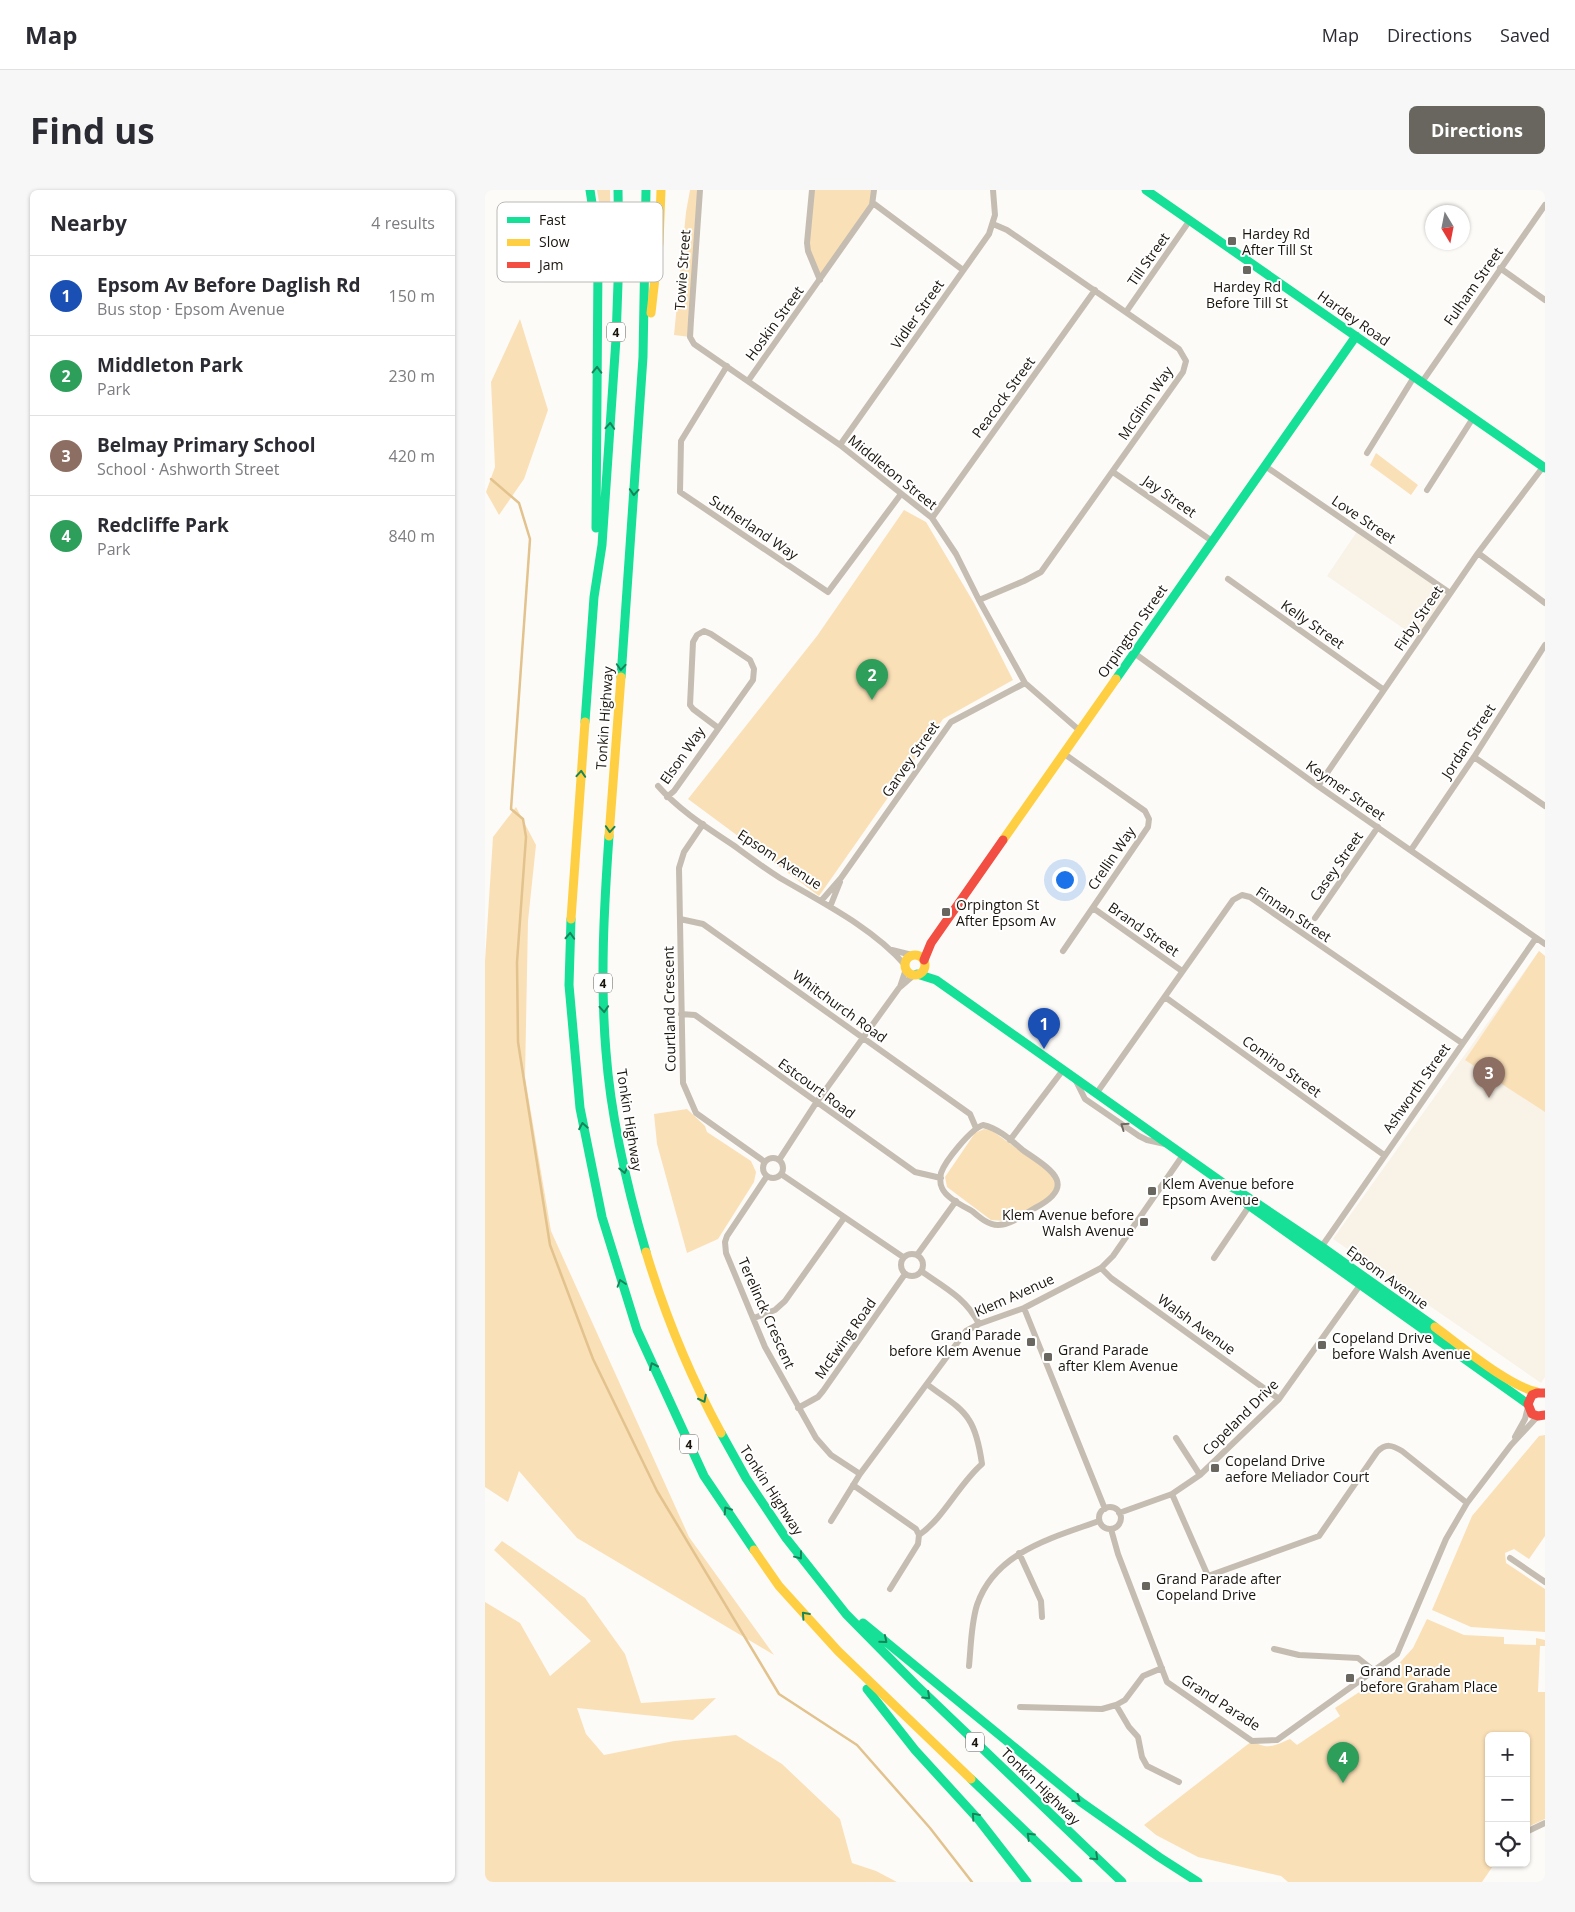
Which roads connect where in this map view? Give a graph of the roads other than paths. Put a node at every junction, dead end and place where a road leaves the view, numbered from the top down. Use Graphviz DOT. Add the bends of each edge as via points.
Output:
graph roads {
  1 [pos="700,190"];
  2 [pos="812,190"];
  3 [pos="874,190"];
  4 [pos="993,190"];
  5 [pos="1146,190"];
  6 [pos="873,202"];
  7 [pos="1545,205"];
  8 [pos="1190,220"];
  9 [pos="993,224"];
  10 [pos="1500,268"];
  11 [pos="963,270"];
  12 [pos="820,280"];
  13 [pos="598,282"];
  14 [pos="618,282"];
  15 [pos="644,282"];
  16 [pos="656,282"];
  17 [pos="1095,290"];
  18 [pos="1545,300"];
  19 [pos="1126,312"];
  20 [pos="1356,336"];
  21 [pos="699,347"];
  22 [pos="643,356"];
  23 [pos="727,366"];
  24 [pos="1418,380"];
  25 [pos="748,381"];
  26 [pos="1473,418"];
  27 [pos="840,445"];
  28 [pos="1367,454"];
  29 [pos="1265,466"];
  30 [pos="1544,467"];
  31 [pos="1113,472"];
  32 [pos="1427,490"];
  33 [pos="901,494"];
  34 [pos="932,518"];
  35 [pos="1212,541"];
  36 [pos="1477,553"];
  37 [pos="1228,579"];
  38 [pos="1450,593"];
  39 [pos="594,597"];
  40 [pos="979,600"];
  41 [pos="1545,603"];
  42 [pos="1545,644"];
  43 [pos="1134,653"];
  44 [pos="1025,683"];
  45 [pos="1384,690"];
  46 [pos="717,727"];
  47 [pos="1079,730"];
  48 [pos="1063,753"];
  49 [pos="1474,756"];
  50 [pos="657,786"];
  51 [pos="1318,786"];
  52 [pos="667,797"];
  53 [pos="1545,806"];
  54 [pos="703,824"];
  55 [pos="1378,827"];
  56 [pos="1411,850"];
  57 [pos="841,878"];
  58 [pos="821,901"];
  59 [pos="830,907"];
  60 [pos="1093,908"];
  61 [pos="1315,918"];
  62 [pos="680,919"];
  63 [pos="1536,938"];
  64 [pos="931,943"];
  65 [pos="1545,944"];
  66 [pos="891,950"];
  67 [pos="1063,951"];
  68 [pos="914,955"];
  69 [pos="925,963"];
  70 [pos="911,971"];
  71 [pos="1182,971"];
  72 [pos="936,980"];
  73 [pos="1165,997"];
  74 [pos="681,1014"];
  75 [pos="863,1039"];
  76 [pos="1462,1043"];
  77 [pos="1063,1070"];
  78 [pos="1075,1079"];
  79 [pos="1096,1094"];
  80 [pos="816,1103"];
  81 [pos="976,1128"];
  82 [pos="1010,1140"];
  83 [pos="1169,1145"];
  84 [pos="1183,1155"];
  85 [pos="1384,1156"];
  86 [pos="779,1160"];
  87 [pos="765,1162"];
  88 [pos="781,1174"];
  89 [pos="767,1176"];
  90 [pos="941,1178"];
  91 [pos="956,1201"];
  92 [pos="1251,1203"];
  93 [pos="844,1218"];
  94 [pos="1319,1250"];
  95 [pos="917,1255"];
  96 [pos="903,1257"];
  97 [pos="1215,1258"];
  98 [pos="1101,1268"];
  99 [pos="921,1271"];
  100 [pos="905,1274"];
  101 [pos="1363,1282"];
  102 [pos="1024,1308"];
  103 [pos="754,1318"];
  104 [pos="979,1324"];
  105 [pos="927,1384"];
  106 [pos="1542,1391"];
  107 [pos="1279,1399"];
  108 [pos="1528,1405"];
  109 [pos="797,1408"];
  110 [pos="1543,1416"];
  111 [pos="1176,1438"];
  112 [pos="1511,1445"];
  113 [pos="860,1474"];
  114 [pos="1200,1475"];
  115 [pos="853,1485"];
  116 [pos="1172,1494"];
  117 [pos="1467,1503"];
  118 [pos="1105,1508"];
  119 [pos="1119,1513"];
  120 [pos="831,1520"];
  121 [pos="1099,1521"];
  122 [pos="1111,1529"];
  123 [pos="919,1535"];
  124 [pos="1019,1553"];
  125 [pos="1510,1558"];
  126 [pos="1545,1582"];
  127 [pos="890,1589"];
  128 [pos="833,1598"];
  129 [pos="1042,1617"];
  130 [pos="1274,1649"];
  131 [pos="838,1651"];
  132 [pos="969,1666"];
  133 [pos="1162,1668"];
  134 [pos="1373,1670"];
  135 [pos="1116,1705"];
  136 [pos="1020,1707"];
  137 [pos="1179,1782"];
  138 [pos="1545,1823"];
  139 [pos="1530,1830"];
  140 [pos="1027,1882"];
  141 [pos="1078,1882"];
  142 [pos="1122,1882"];
  143 [pos="1198,1882"];
  1 -- 21 [label="street, Towie Street" via="690,337"];
  2 -- 12 [label="street, Hoskin Street" via="807,242"];
  3 -- 6 [label="street, Hoskin Street"];
  4 -- 9 [label="street, Vidler Street"];
  5 -- 8 [label="main road, Hardey Road"];
  6 -- 11 [label="street"];
  6 -- 12 [label="street, Hoskin Street"];
  7 -- 10 [label="street, Fulham Street"];
  8 -- 19 [label="street, Till Street"];
  8 -- 20 [label="main road, Hardey Road"];
  9 -- 11 [label="street, Vidler Street"];
  9 -- 17 [label="street, McGlinn Way" via="1007,230"];
  10 -- 18 [label="street"];
  10 -- 24 [label="street, Fulham Street"];
  11 -- 27 [label="street, Vidler Street"];
  12 -- 25 [label="street, Hoskin Street"];
  39 -- 13 [label="main road, one-way"];
  39 -- 14 [label="main road, Tonkin Highway / 4, one-way" via="602,545"];
  15 -- 22 [label="main road, Tonkin Highway / 4"];
  16 -- 22 [label="main road"];
  17 -- 19 [label="street, McGlinn Way"];
  17 -- 34 [label="street, Peacock Street"];
  19 -- 31 [label="street, McGlinn Way" via="1179,349 1186,361 1183,372"];
  20 -- 24 [label="main road, Hardey Road"];
  20 -- 29 [label="main road, Orpington Street"];
  21 -- 23 [label="street, Middleton Street"];
  22 -- 128 [label="main road, Tonkin Highway / 4, one-way" via="602,954 608,1070 617,1139 645,1254 675,1339 696,1386 757,1496"];
  23 -- 25 [label="street, Middleton Street"];
  23 -- 33 [label="street, Sutherland Way" via="681,441 680,492 828,592"];
  24 -- 26 [label="main road, Hardey Road"];
  24 -- 28 [label="street, Fulham Street"];
  25 -- 27 [label="street, Middleton Street"];
  26 -- 30 [label="main road, Hardey Road"];
  26 -- 32 [label="street"];
  27 -- 33 [label="street, Middleton Street"];
  29 -- 35 [label="main road, Orpington Street"];
  29 -- 38 [label="street, Love Street"];
  30 -- 36 [label="street, Firby Street"];
  31 -- 35 [label="street, Jay Street"];
  31 -- 40 [label="street, McGlinn Way" via="1041,572"];
  33 -- 34 [label="street, Middleton Street"];
  34 -- 40 [label="street, Middleton Street" via="956,554"];
  35 -- 43 [label="main road, Orpington Street"];
  36 -- 38 [label="street, Firby Street"];
  36 -- 41 [label="street"];
  37 -- 45 [label="street, Kelly Street"];
  38 -- 45 [label="street, Firby Street"];
  131 -- 39 [label="main road, Tonkin Highway / 4, one-way" via="779,1586 704,1476 637,1330 602,1217 580,1108 569,985"];
  40 -- 44 [label="street, Middleton Street"];
  42 -- 49 [label="street, Jordan Street"];
  43 -- 47 [label="main road, Orpington Street"];
  43 -- 51 [label="street, Keymer Street"];
  44 -- 47 [label="street, Middleton Street"];
  44 -- 57 [label="street, Garvey Street" via="951,722"];
  45 -- 51 [label="street, Firby Street"];
  46 -- 46 [label="street, Elson Way" via="753,680 755,669 750,660 704,631 693,642 690,705"];
  46 -- 52 [label="street, Elson Way"];
  47 -- 48 [label="main road, Orpington Street"];
  48 -- 60 [label="street, Crellin Way" via="1145,811 1149,820 1148,827"];
  48 -- 64 [label="main road, Orpington Street"];
  49 -- 53 [label="street"];
  49 -- 56 [label="street, Jordan Street"];
  50 -- 52 [label="street, Epsom Avenue"];
  51 -- 55 [label="street, Keymer Street"];
  52 -- 54 [label="street, Epsom Avenue"];
  54 -- 58 [label="street, Epsom Avenue" via="777,876"];
  54 -- 62 [label="street, Courtland Crescent" via="684,852 679,868"];
  55 -- 56 [label="street, Keymer Street"];
  55 -- 61 [label="street, Casey Street"];
  56 -- 63 [label="street, Keymer Street"];
  57 -- 58 [label="street, Garvey Street"];
  57 -- 59 [label="street, Garvey Street"];
  58 -- 59 [label="street, Epsom Avenue"];
  59 -- 66 [label="street, Epsom Avenue"];
  60 -- 67 [label="street, Crellin Way"];
  60 -- 71 [label="street, Brand Street"];
  62 -- 74 [label="street, Courtland Crescent"];
  62 -- 75 [label="street, Whitchurch Road" via="703,924"];
  63 -- 65 [label="street, Keymer Street"];
  63 -- 76 [label="street, Ashworth Street"];
  64 -- 68 [label="main road, Orpington Street"];
  64 -- 69 [label="main road, Orpington Street"];
  66 -- 68 [label="street, Epsom Avenue"];
  66 -- 70 [label="street, Epsom Avenue"];
  68 -- 69 [label="main road, Epsom Avenue"];
  68 -- 70 [label="main road" via="907,959"];
  69 -- 70 [label="main road, Orpington Street" via="923,971"];
  69 -- 72 [label="main road, Epsom Avenue"];
  70 -- 72 [label="main road, Epsom Avenue"];
  70 -- 75 [label="street"];
  71 -- 73 [label="street, Finnan Street"];
  71 -- 76 [label="street, Finnan Street" via="1233,900 1242,895 1250,897"];
  72 -- 77 [label="main road, Epsom Avenue"];
  73 -- 79 [label="street, Finnan Street"];
  73 -- 85 [label="street, Comino Street"];
  74 -- 80 [label="street, Estcourt Road" via="695,1015"];
  74 -- 87 [label="street, Courtland Crescent" via="683,1084 697,1113"];
  75 -- 80 [label="street"];
  75 -- 81 [label="street, Whitchurch Road" via="970,1114"];
  76 -- 85 [label="street, Ashworth Street"];
  77 -- 78 [label="main road, Epsom Avenue"];
  77 -- 82 [label="street"];
  78 -- 79 [label="main road, Epsom Avenue"];
  83 -- 78 [label="street, one-way" via="1139,1136 1085,1099"];
  79 -- 83 [label="main road, Epsom Avenue"];
  80 -- 86 [label="street"];
  80 -- 90 [label="street, Estcourt Road" via="915,1172"];
  81 -- 82 [label="street" via="989,1126"];
  81 -- 90 [label="street" via="941,1172"];
  82 -- 91 [label="street" via="1056,1176 1057,1187 1049,1201 998,1226"];
  83 -- 84 [label="main road, Epsom Avenue"];
  84 -- 92 [label="main road, Epsom Avenue" via="1223,1183 1231,1193"];
  84 -- 98 [label="street, Klem Avenue" via="1113,1256"];
  85 -- 94 [label="street, Ashworth Street"];
  86 -- 87 [label="street" via="771,1158"];
  86 -- 88 [label="street" via="783,1165"];
  87 -- 89 [label="street" via="763,1170"];
  88 -- 89 [label="street" via="775,1178"];
  88 -- 93 [label="street"];
  89 -- 103 [label="street, Terelinck Crescent" via="725,1242"];
  90 -- 91 [label="street" via="942,1189"];
  91 -- 95 [label="street"];
  92 -- 94 [label="main road, Epsom Avenue"];
  92 -- 97 [label="street"];
  93 -- 96 [label="street"];
  93 -- 103 [label="street" via="785,1301 775,1310"];
  94 -- 101 [label="main road, Epsom Avenue"];
  95 -- 96 [label="street"];
  95 -- 99 [label="street" via="922,1259"];
  96 -- 100 [label="street" via="901,1269"];
  98 -- 102 [label="street, Klem Avenue"];
  98 -- 107 [label="street, Walsh Avenue"];
  99 -- 100 [label="street" via="912,1276"];
  99 -- 104 [label="street" via="966,1303"];
  100 -- 109 [label="street, McEwing Road" via="823,1391"];
  101 -- 106 [label="main road, Epsom Avenue" via="1509,1380 1527,1390"];
  101 -- 107 [label="street, Copeland Drive"];
  101 -- 108 [label="main road, Epsom Avenue"];
  102 -- 104 [label="street, Klem Avenue"];
  102 -- 118 [label="street"];
  103 -- 109 [label="street, Terelinck Crescent" via="765,1347"];
  104 -- 105 [label="street, Klem Avenue" via="966,1332"];
  105 -- 113 [label="street, Klem Avenue"];
  105 -- 123 [label="street" via="969,1420 982,1464 929,1528"];
  106 -- 108 [label="main road" via="1529,1398"];
  107 -- 114 [label="street, Copeland Drive"];
  108 -- 110 [label="main road, Epsom Avenue" via="1533,1414"];
  108 -- 112 [label="street, Grand Parade" via="1525,1419"];
  109 -- 113 [label="street, Terelinck Crescent" via="831,1456"];
  110 -- 112 [label="street, Grand Parade"];
  111 -- 114 [label="street"];
  112 -- 117 [label="street, Grand Parade"];
  113 -- 115 [label="street, Klem Avenue"];
  114 -- 116 [label="street, Copeland Drive"];
  115 -- 120 [label="street, Klem Avenue"];
  115 -- 123 [label="street" via="916,1529"];
  116 -- 117 [label="street" via="1208,1576 1319,1536 1377,1452 1388,1445 1402,1451"];
  116 -- 119 [label="street, Copeland Drive"];
  117 -- 134 [label="street, Grand Parade" via="1446,1539 1397,1654"];
  118 -- 119 [label="street"];
  118 -- 121 [label="street" via="1099,1515"];
  119 -- 122 [label="street" via="1119,1523"];
  121 -- 122 [label="street"];
  121 -- 124 [label="street" via="1039,1542"];
  122 -- 133 [label="street, Grand Parade"];
  123 -- 127 [label="street" via="918,1544"];
  124 -- 129 [label="street" via="1041,1601"];
  124 -- 132 [label="street" via="988,1583 977,1604"];
  125 -- 126 [label="street"];
  128 -- 142 [label="main road, Tonkin Highway / 4, one-way" via="896,1667"];
  128 -- 143 [label="main road, one-way" via="1081,1802"];
  130 -- 134 [label="street" via="1299,1655 1359,1658"];
  140 -- 131 [label="main road, one-way" via="978,1819 915,1750"];
  141 -- 131 [label="main road, Tonkin Highway / 4, one-way"];
  133 -- 134 [label="street, Grand Parade" via="1167,1682 1252,1741 1277,1740"];
  133 -- 135 [label="street" via="1143,1676 1125,1700"];
  135 -- 136 [label="street" via="1102,1709"];
  135 -- 137 [label="street" via="1138,1737 1141,1757 1147,1766"];
  138 -- 139 [label="street"];
}
